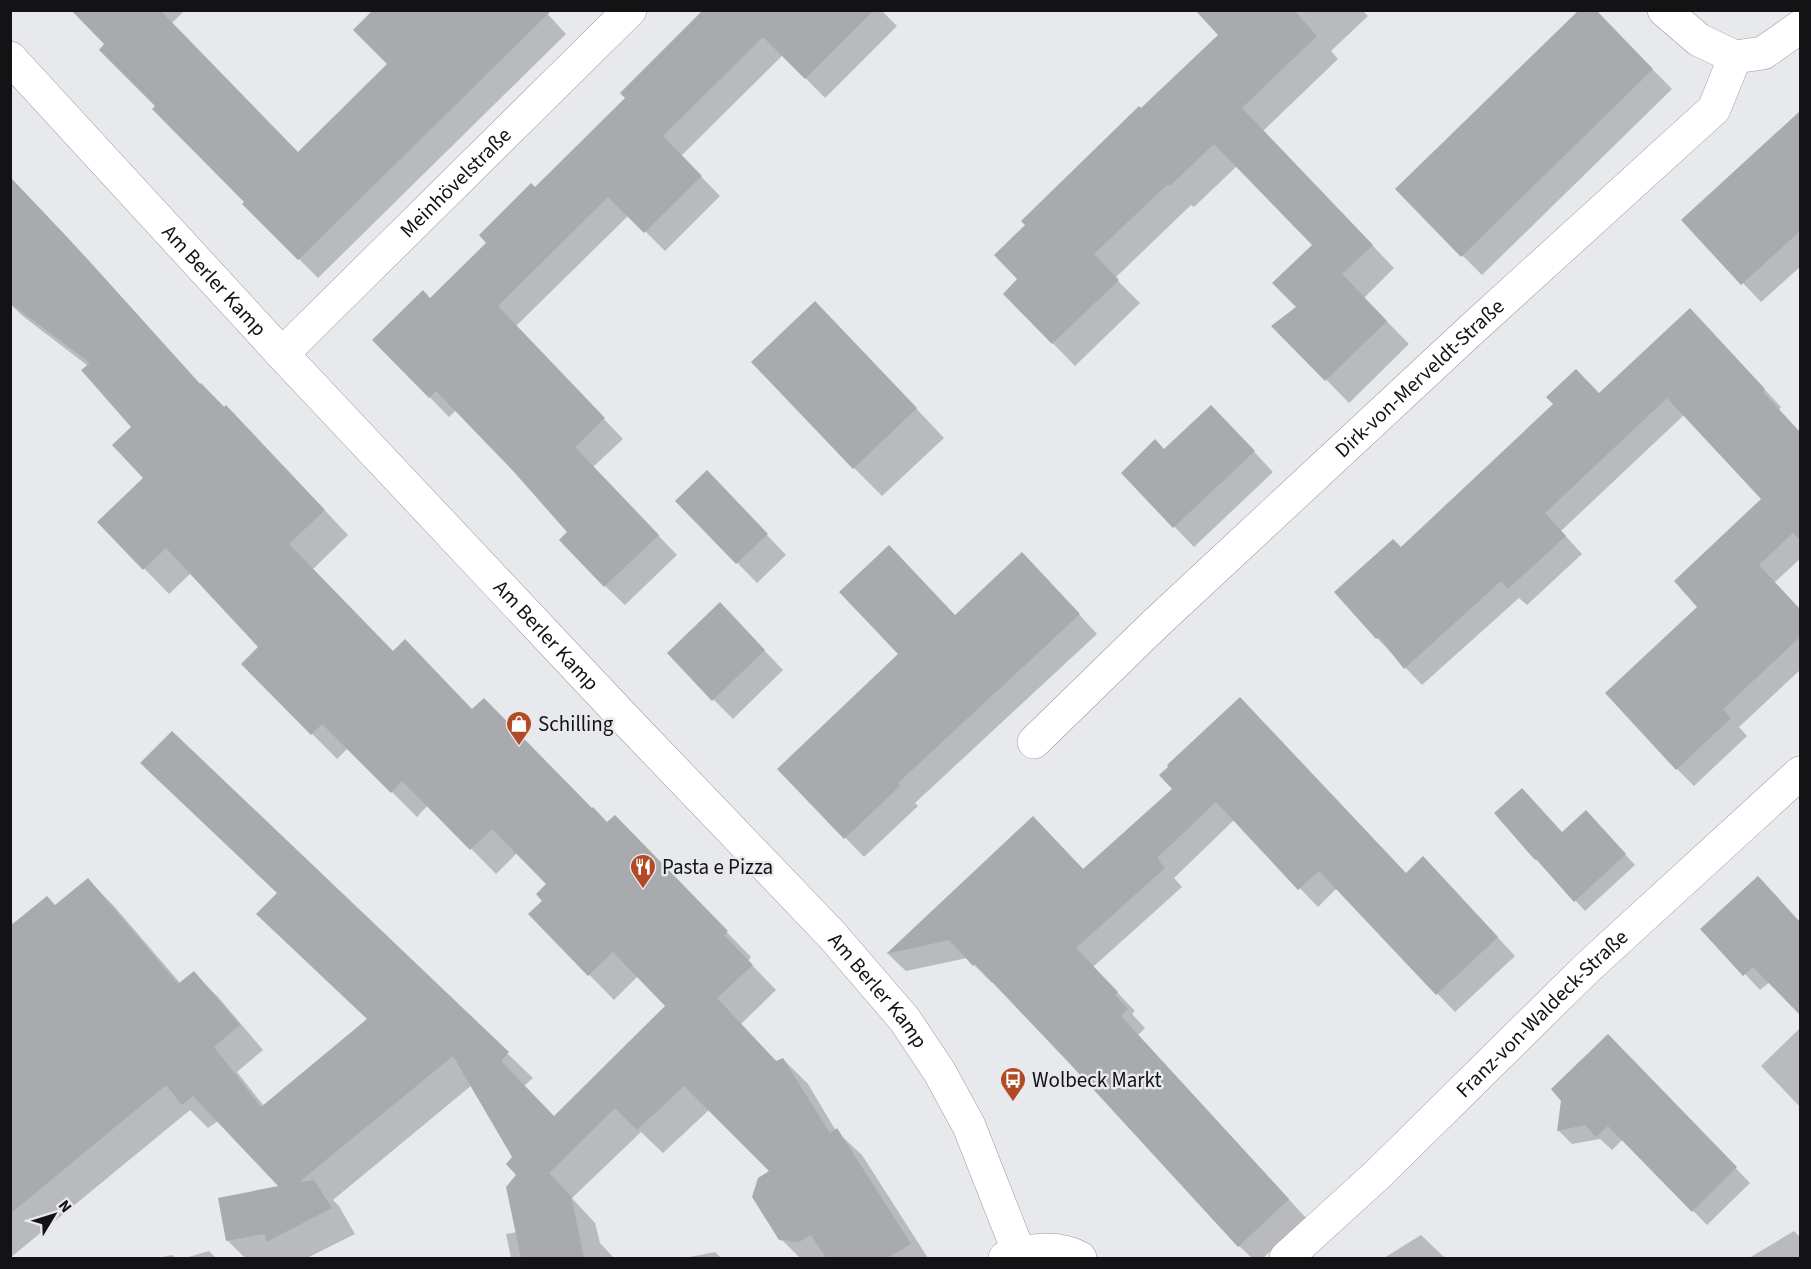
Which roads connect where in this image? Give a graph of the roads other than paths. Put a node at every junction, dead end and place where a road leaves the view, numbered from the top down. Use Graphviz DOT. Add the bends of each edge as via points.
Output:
graph roads {
  1 [pos="630,10"];
  2 [pos="1664,10"];
  3 [pos="1800,27"];
  4 [pos="1735,57"];
  5 [pos="10,58"];
  6 [pos="282,354"];
  7 [pos="1034,742"];
  8 [pos="1800,773"];
  9 [pos="1012,1256"];
  10 [pos="1080,1258"];
  11 [pos="1286,1258"];
  1 -- 6 [label="street, Meinhövelstraße"];
  2 -- 4 [label="street" via="1699,40"];
  3 -- 4 [label="street" via="1763,53"];
  4 -- 7 [label="street, Dirk-von-Merveldt-Straße" via="1714,109 1480,321"];
  5 -- 6 [label="street, Am Berler Kamp"];
  6 -- 9 [label="street, Am Berler Kamp" via="832,935 905,1020 969,1126"];
  8 -- 11 [label="street, Franz-von-Waldeck-Straße" via="1587,968 1386,1167"];
  9 -- 10 [label="street" via="1047,1250"];
}
